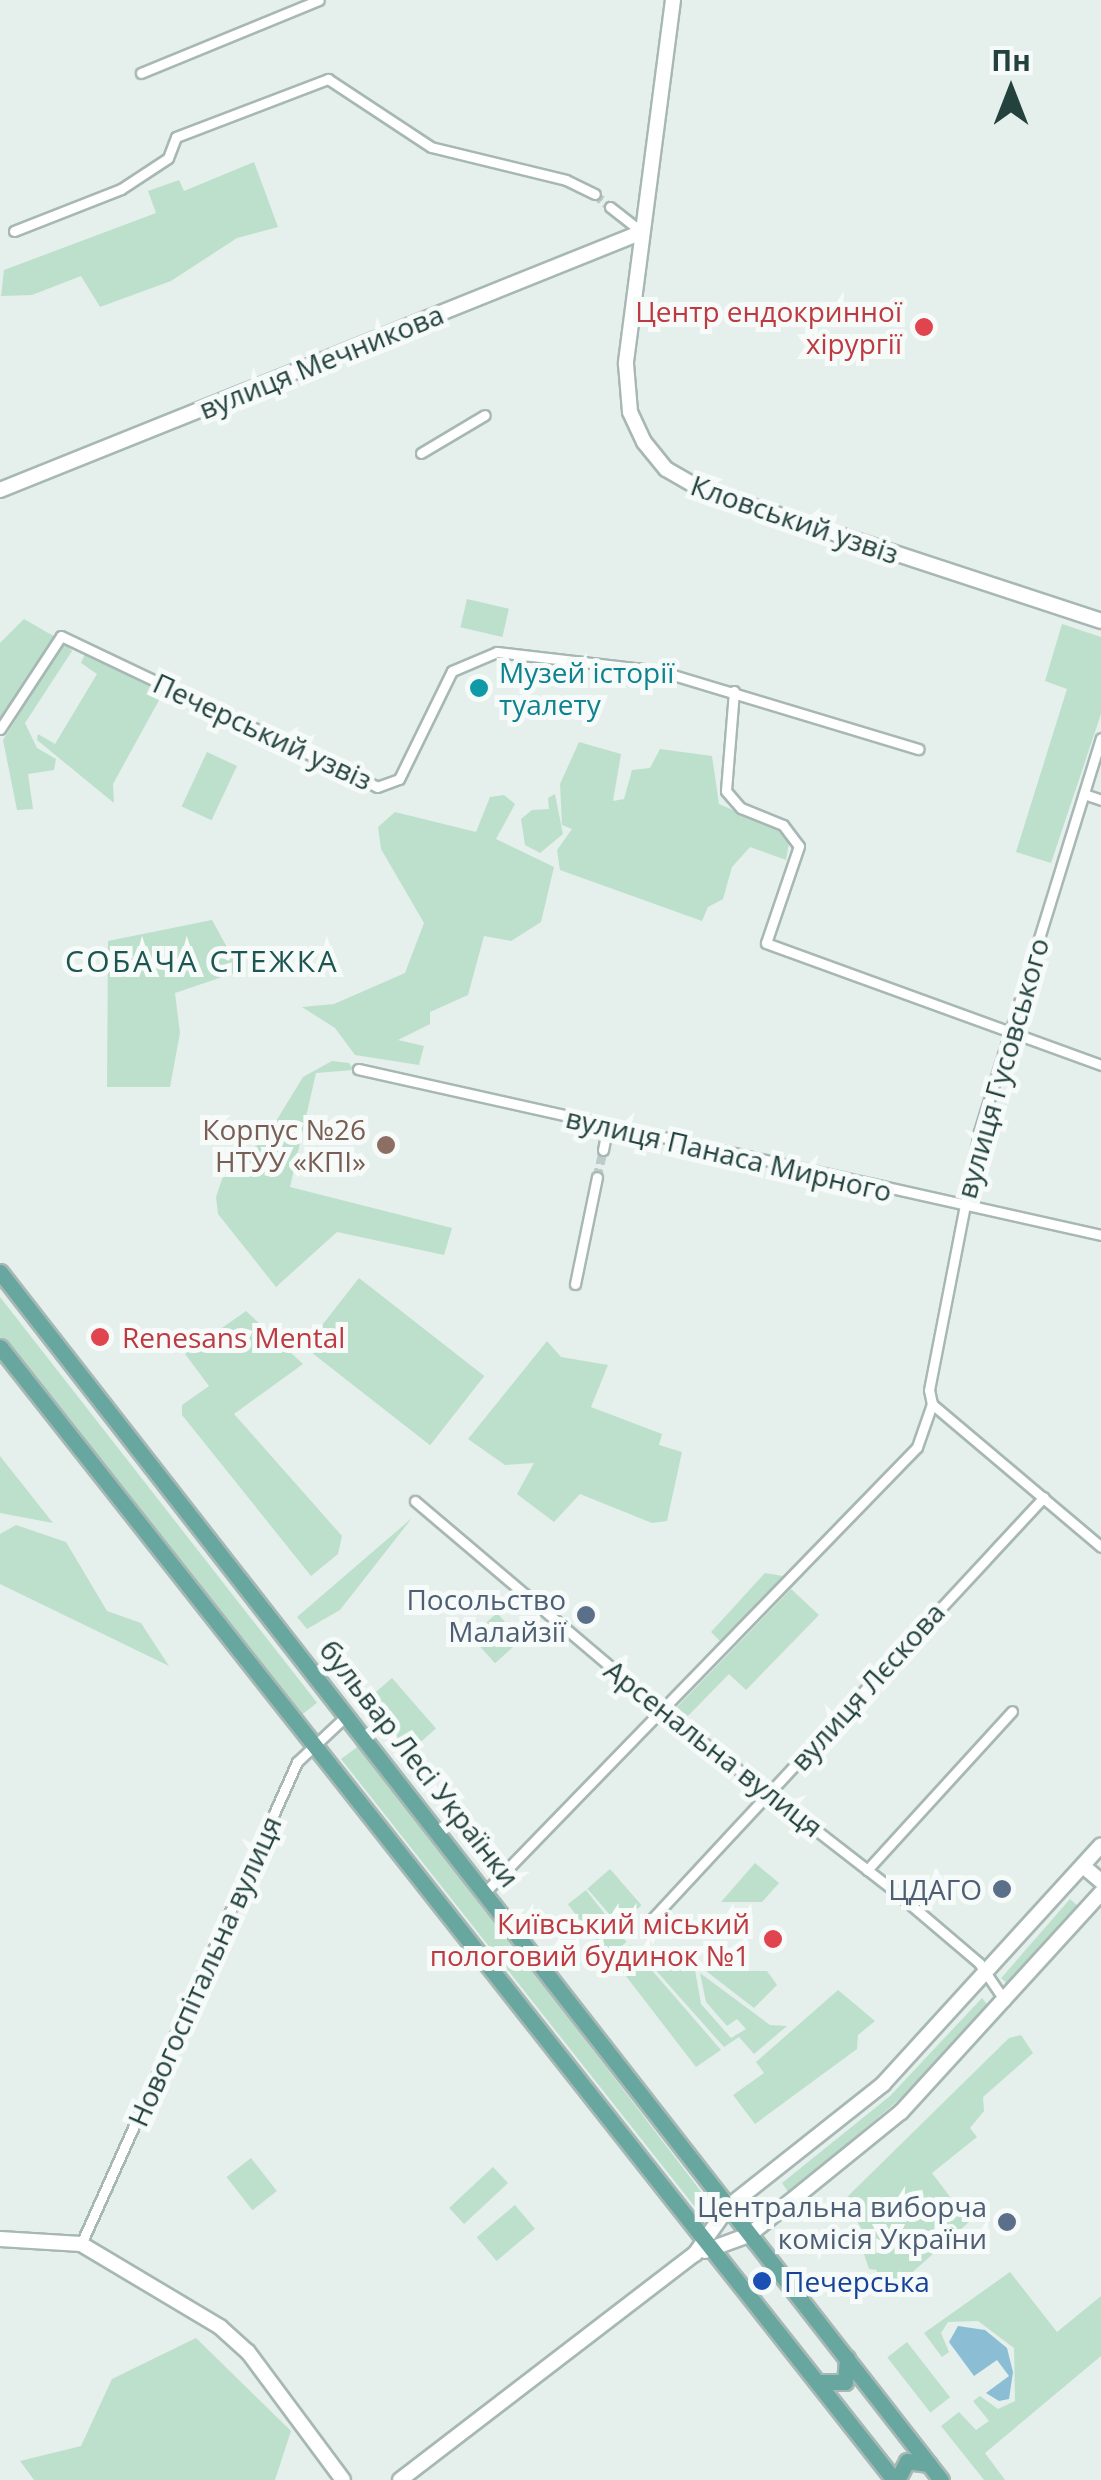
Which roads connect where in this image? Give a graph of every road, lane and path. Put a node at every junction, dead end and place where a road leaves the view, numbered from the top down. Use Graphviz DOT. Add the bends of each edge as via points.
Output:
graph roads {
  1 [pos="319,0"];
  2 [pos="673,0"];
  3 [pos="141,72"];
  4 [pos="595,194"];
  5 [pos="610,207"];
  6 [pos="14,231"];
  7 [pos="642,232"];
  8 [pos="485,415"];
  9 [pos="421,452"];
  10 [pos="0,490"];
  11 [pos="1101,621"];
  12 [pos="734,691"];
  13 [pos="0,730"];
  14 [pos="1101,738"];
  15 [pos="918,749"];
  16 [pos="1084,794"];
  17 [pos="1101,800"];
  18 [pos="1010,1032"];
  19 [pos="1101,1065"];
  20 [pos="358,1068"];
  21 [pos="608,1125"];
  22 [pos="603,1150"];
  23 [pos="598,1177"];
  24 [pos="962,1208"];
  25 [pos="1101,1235"];
  26 [pos="0,1272"];
  27 [pos="576,1284"];
  28 [pos="0,1347"];
  29 [pos="932,1404"];
  30 [pos="1044,1497"];
  31 [pos="414,1501"];
  32 [pos="1101,1547"];
  33 [pos="660,1709"];
  34 [pos="1012,1711"];
  35 [pos="349,1713"];
  36 [pos="312,1742"];
  37 [pos="770,1792"];
  38 [pos="1101,1845"];
  39 [pos="1083,1866"];
  40 [pos="867,1870"];
  41 [pos="1101,1882"];
  42 [pos="488,1890"];
  43 [pos="1101,1893"];
  44 [pos="650,1920"];
  45 [pos="988,1973"];
  46 [pos="1006,2001"];
  47 [pos="728,2208"];
  48 [pos="706,2235"];
  49 [pos="749,2235"];
  50 [pos="0,2239"];
  51 [pos="81,2244"];
  52 [pos="716,2249"];
  53 [pos="695,2254"];
  54 [pos="847,2358"];
  55 [pos="818,2379"];
  56 [pos="929,2464"];
  57 [pos="344,2480"];
  58 [pos="400,2480"];
  59 [pos="896,2480"];
  60 [pos="941,2480"];
  1 -- 3 [label="street"];
  2 -- 7 [label="main road, Кловський узвіз"];
  4 -- 6 [label="street" via="566,180 430,147 328,79 176,137 168,158 121,188"];
  5 -- 7 [label="street"];
  7 -- 10 [label="main road, вулиця Мечникова"];
  7 -- 11 [label="main road, Кловський узвіз" via="618,382 644,442 682,480"];
  8 -- 9 [label="street"];
  12 -- 13 [label="street, Печерський узвіз" via="660,670 497,652 452,671 399,779 384,788 61,636"];
  12 -- 15 [label="street, Печерський узвіз"];
  12 -- 18 [label="street" via="726,790 741,808 782,825 799,846 766,944"];
  14 -- 16 [label="street, вулиця Гусовського"];
  16 -- 17 [label="street"];
  16 -- 18 [label="street, вулиця Гусовського"];
  18 -- 19 [label="street"];
  18 -- 24 [label="street, вулиця Гусовського"];
  20 -- 21 [label="street, вулиця Панаса Мирного"];
  21 -- 22 [label="street"];
  21 -- 24 [label="street, вулиця Панаса Мирного"];
  23 -- 27 [label="street"];
  24 -- 25 [label="street, вулиця Панаса Мирного"];
  24 -- 29 [label="street, вулиця Гусовського" via="929,1390"];
  26 -- 35 [label="main road, бульвар Лесі Українки"];
  28 -- 36 [label="main road"];
  29 -- 30 [label="street"];
  29 -- 33 [label="street, вулиця Гусовського" via="916,1447"];
  30 -- 32 [label="street"];
  30 -- 37 [label="street, вулиця Лєскова"];
  31 -- 33 [label="street, Арсенальна вулиця"];
  33 -- 37 [label="street, Арсенальна вулиця"];
  33 -- 42 [label="street, вулиця Гусовського"];
  34 -- 40 [label="street"];
  35 -- 36 [label="street, Новогоспітальна вулиця"];
  35 -- 42 [label="main road, бульвар Лесі Українки"];
  36 -- 48 [label="main road"];
  36 -- 51 [label="street, Новогоспітальна вулиця" via="297,1762"];
  37 -- 40 [label="street, Арсенальна вулиця"];
  37 -- 44 [label="street, вулиця Лєскова"];
  38 -- 39 [label="main road"];
  39 -- 41 [label="main road"];
  39 -- 45 [label="main road"];
  40 -- 45 [label="street, Арсенальна вулиця"];
  42 -- 47 [label="main road, бульвар Лесі Українки"];
  43 -- 46 [label="main road"];
  45 -- 46 [label="street, Арсенальна вулиця"];
  45 -- 47 [label="main road" via="883,2084"];
  46 -- 49 [label="main road" via="901,2112"];
  47 -- 48 [label="main road"];
  47 -- 49 [label="main road, бульвар Лесі Українки"];
  48 -- 52 [label="main road"];
  48 -- 53 [label="main road"];
  49 -- 52 [label="main road"];
  49 -- 54 [label="main road, бульвар Лесі Українки"];
  50 -- 51 [label="main road"];
  51 -- 57 [label="main road" via="188,2306 248,2352"];
  52 -- 53 [label="main road"];
  52 -- 55 [label="main road"];
  53 -- 58 [label="main road"];
  54 -- 55 [label="main road" via="845,2382 832,2386"];
  54 -- 56 [label="main road, бульвар Лесі Українки"];
  55 -- 59 [label="main road"];
  56 -- 59 [label="main road" via="907,2461"];
  56 -- 60 [label="main road, бульвар Лесі Українки"];
}
